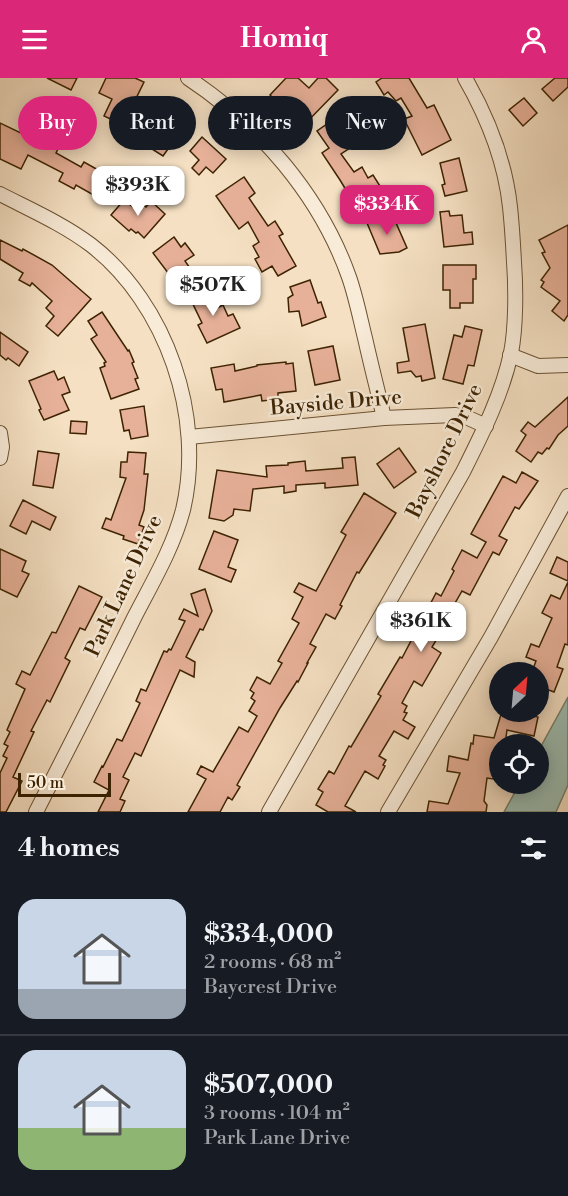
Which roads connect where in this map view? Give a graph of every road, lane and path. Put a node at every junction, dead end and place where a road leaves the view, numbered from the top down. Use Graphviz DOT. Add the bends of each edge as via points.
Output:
graph roads {
  1 [pos="188,78"];
  2 [pos="465,78"];
  3 [pos="0,194"];
  4 [pos="510,355"];
  5 [pos="568,365"];
  6 [pos="384,418"];
  7 [pos="486,426"];
  8 [pos="0,433"];
  9 [pos="189,437"];
  10 [pos="0,458"];
  11 [pos="568,496"];
  12 [pos="36,812"];
  13 [pos="268,812"];
  14 [pos="388,812"];
  1 -- 6 [label="street" via="226,105 269,147 324,222 354,294"];
  2 -- 4 [label="street, Bayshore Drive" via="493,134 507,185 515,285"];
  3 -- 9 [label="street, Park Lane Drive" via="80,238 124,277 150,313 174,362"];
  4 -- 5 [label="street" via="538,366"];
  4 -- 7 [label="street, Bayshore Drive"];
  6 -- 7 [label="street, Bayside Drive" via="455,415"];
  6 -- 9 [label="street, Bayside Drive"];
  7 -- 13 [label="street, Bayshore Drive"];
  8 -- 10 [label="street"];
  9 -- 12 [label="street, Park Lane Drive" via="185,498 175,535"];
  11 -- 14 [label="street"];
}
